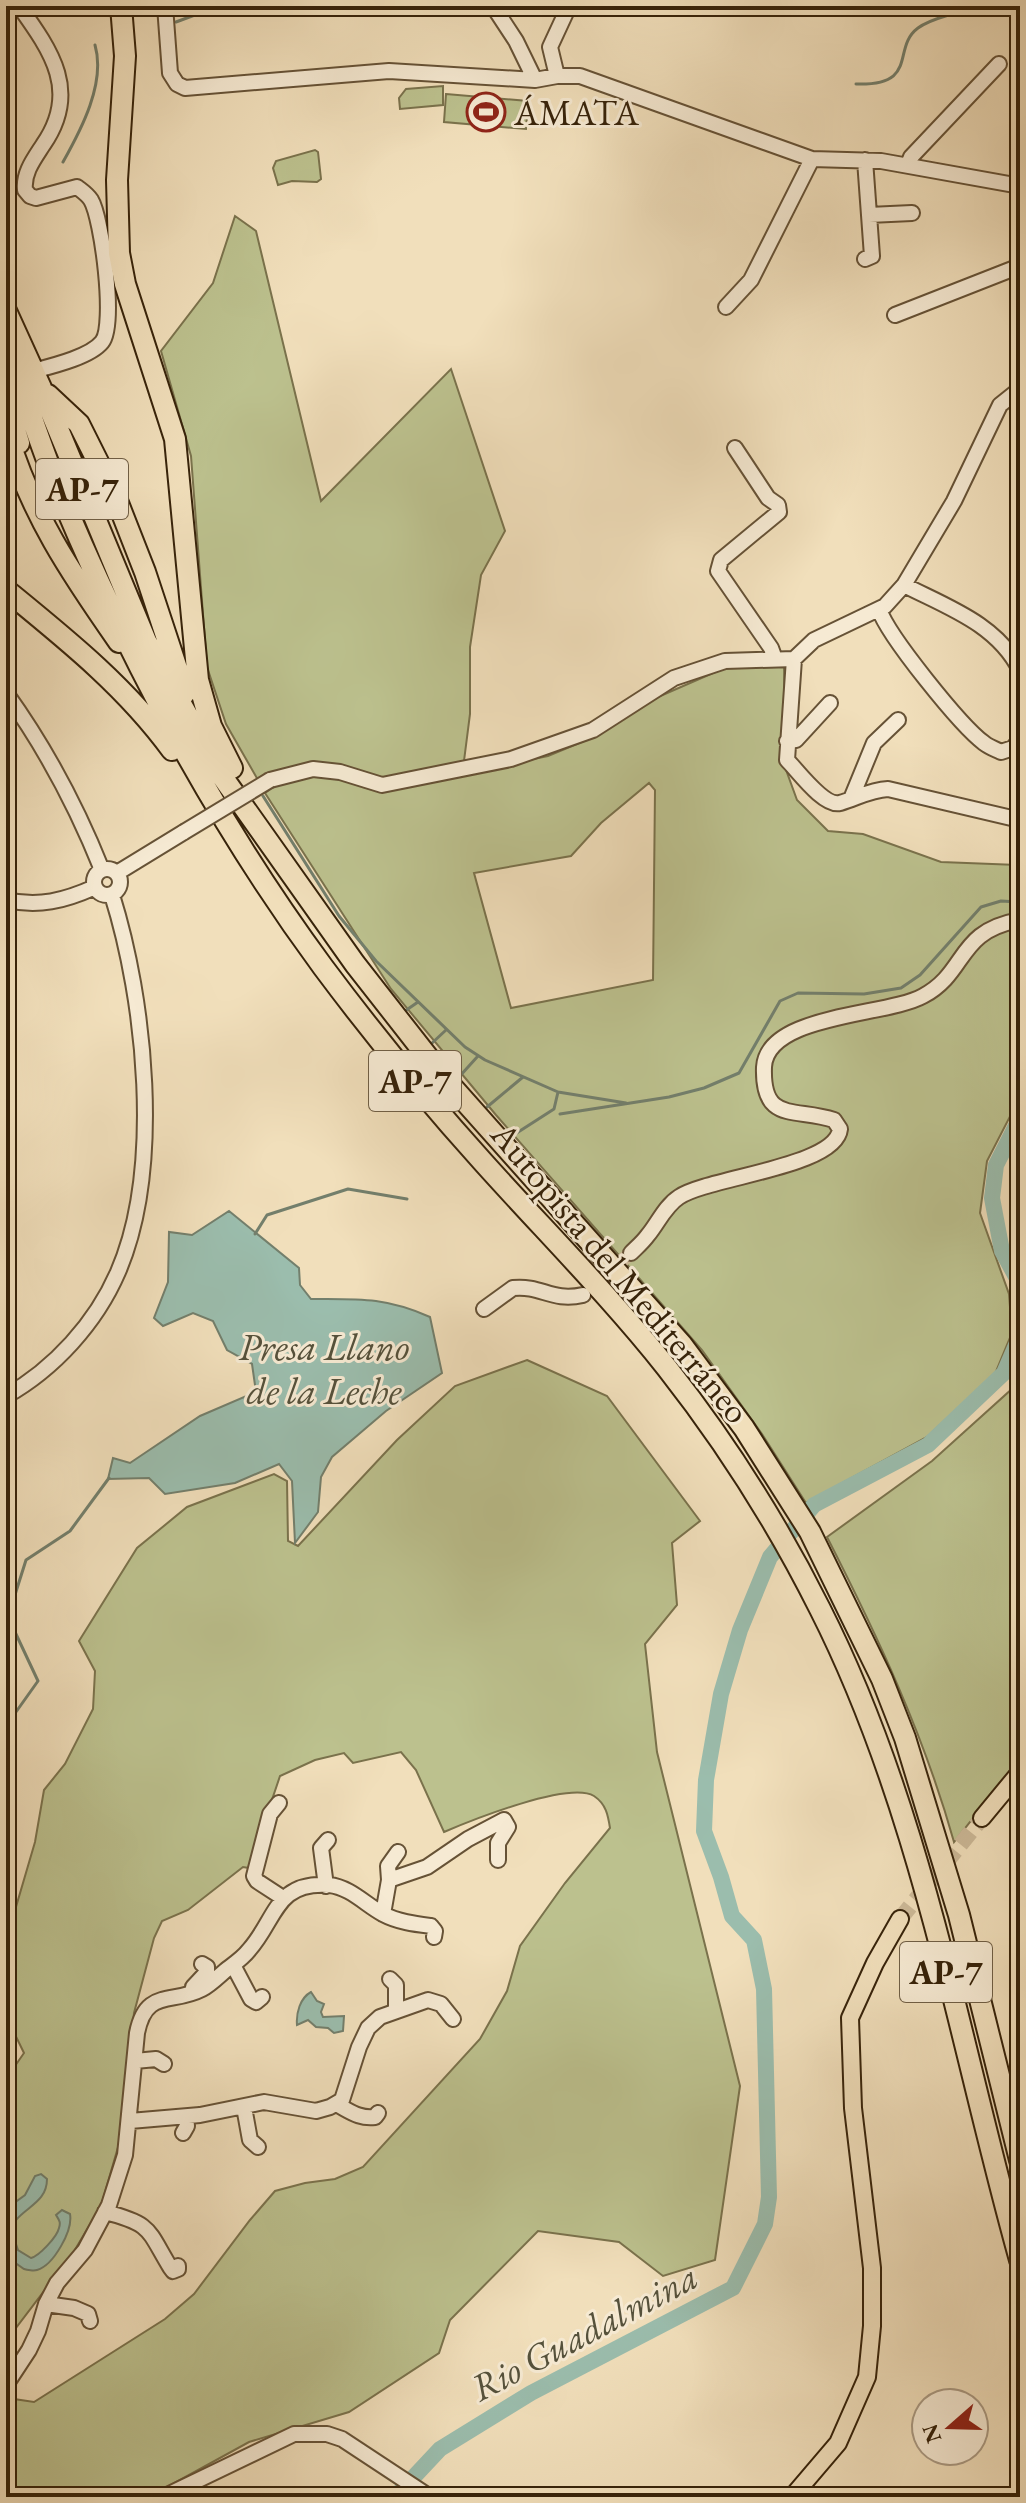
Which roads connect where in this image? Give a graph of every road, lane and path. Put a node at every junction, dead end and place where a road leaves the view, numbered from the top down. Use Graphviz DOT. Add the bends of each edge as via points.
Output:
graph roads {
  1 [pos="19,6"];
  2 [pos="121,6"];
  3 [pos="165,6"];
  4 [pos="493,6"];
  5 [pos="569,6"];
  6 [pos="999,64"];
  7 [pos="557,76"];
  8 [pos="535,80"];
  9 [pos="812,159"];
  10 [pos="865,160"];
  11 [pos="908,165"];
  12 [pos="1020,186"];
  13 [pos="912,213"];
  14 [pos="869,215"];
  15 [pos="865,259"];
  16 [pos="1020,266"];
  17 [pos="726,307"];
  18 [pos="6,311"];
  19 [pos="895,315"];
  20 [pos="6,352"];
  21 [pos="37,379"];
  22 [pos="1020,389"];
  23 [pos="6,401"];
  24 [pos="59,408"];
  25 [pos="6,431"];
  26 [pos="735,448"];
  27 [pos="77,583"];
  28 [pos="904,585"];
  29 [pos="6,590"];
  30 [pos="139,591"];
  31 [pos="879,609"];
  32 [pos="146,641"];
  33 [pos="171,653"];
  34 [pos="775,659"];
  35 [pos="794,659"];
  36 [pos="1020,670"];
  37 [pos="146,681"];
  38 [pos="6,693"];
  39 [pos="830,703"];
  40 [pos="898,720"];
  41 [pos="1020,740"];
  42 [pos="787,741"];
  43 [pos="851,799"];
  44 [pos="1020,820"];
  45 [pos="255,823"];
  46 [pos="230,831"];
  47 [pos="110,872"];
  48 [pos="95,887"];
  49 [pos="112,895"];
  50 [pos="6,900"];
  51 [pos="1020,920"];
  52 [pos="355,964"];
  53 [pos="631,1253"];
  54 [pos="583,1295"];
  55 [pos="484,1309"];
  56 [pos="6,1396"];
  57 [pos="1020,1772"];
  58 [pos="279,1803"];
  59 [pos="982,1818"];
  60 [pos="328,1840"];
  61 [pos="398,1852"];
  62 [pos="498,1860"];
  63 [pos="389,1880"];
  64 [pos="326,1886"];
  65 [pos="283,1898"];
  66 [pos="383,1914"];
  67 [pos="900,1919"];
  68 [pos="434,1937"];
  69 [pos="202,1964"];
  70 [pos="233,1965"];
  71 [pos="390,1979"];
  72 [pos="251,1996"];
  73 [pos="175,2001"];
  74 [pos="396,2009"];
  75 [pos="453,2018"];
  76 [pos="135,2061"];
  77 [pos="164,2064"];
  78 [pos="335,2105"];
  79 [pos="244,2107"];
  80 [pos="378,2113"];
  81 [pos="186,2117"];
  82 [pos="130,2121"];
  83 [pos="183,2133"];
  84 [pos="251,2142"];
  85 [pos="1020,2160"];
  86 [pos="105,2212"];
  87 [pos="1020,2260"];
  88 [pos="178,2266"];
  89 [pos="46,2304"];
  90 [pos="83,2312"];
  91 [pos="6,2385"];
  92 [pos="163,2497"];
  93 [pos="430,2497"];
  94 [pos="792,2497"];
  1 -- 21 [label="street" via="53,63 62,91 55,126 32,161 25,190 36,198 77,187 93,202 109,305 106,335 97,347"];
  2 -- 52 [label="highway" via="125,56 117,180 119,253 175,439 202,695 235,773 316,892"];
  3 -- 8 [label="street" via="170,73 185,88 389,71"];
  4 -- 8 [label="street"];
  5 -- 7 [label="street" via="550,47"];
  6 -- 11 [label="street"];
  7 -- 8 [label="street"];
  7 -- 9 [label="street" via="601,82"];
  9 -- 10 [label="street"];
  9 -- 17 [label="street" via="751,280"];
  10 -- 11 [label="street"];
  10 -- 14 [label="street"];
  11 -- 12 [label="street"];
  13 -- 14 [label="street"];
  14 -- 15 [label="street" via="872,256"];
  16 -- 19 [label="street"];
  18 -- 21 [label="highway, Autopista del Mediterráneo / AP-7"];
  20 -- 37 [label="highway, Autopista del Mediterráneo / AP-7" via="58,487"];
  21 -- 24 [label="highway"];
  21 -- 32 [label="highway, Autopista del Mediterráneo / AP-7"];
  22 -- 28 [label="street" via="1000,405 954,501"];
  23 -- 27 [label="highway"];
  24 -- 30 [label="highway" via="107,496"];
  24 -- 33 [label="highway" via="79,424 116,498"];
  25 -- 27 [label="highway" via="44,528"];
  26 -- 34 [label="street" via="780,510 721,560 718,571"];
  27 -- 37 [label="highway"];
  28 -- 31 [label="street"];
  28 -- 36 [label="street" via="980,623"];
  29 -- 46 [label="highway" via="150,719"];
  30 -- 32 [label="highway"];
  30 -- 33 [label="highway"];
  31 -- 35 [label="street" via="814,640"];
  31 -- 41 [label="street" via="923,675 985,744 1001,752"];
  32 -- 45 [label="highway, Autopista del Mediterráneo / AP-7" via="219,772"];
  33 -- 45 [label="highway" via="194,713"];
  34 -- 35 [label="street"];
  34 -- 47 [label="street, bridge" via="725,661 674,678 593,730 511,759 382,785 313,769 270,780"];
  35 -- 42 [label="street"];
  37 -- 46 [label="highway, Autopista del Mediterráneo / AP-7"];
  38 -- 47 [label="street" via="39,738"];
  39 -- 42 [label="street" via="796,740"];
  40 -- 43 [label="street" via="874,743"];
  42 -- 43 [label="street" via="787,760 811,786 833,804"];
  43 -- 44 [label="street" via="888,789"];
  45 -- 52 [label="highway, Autopista del Mediterráneo / AP-7"];
  46 -- 87 [label="highway, Autopista del Mediterráneo / AP-7" via="374,1033 666,1366 728,1449 808,1586 857,1689 892,1780"];
  47 -- 48 [label="street" via="95,877"];
  47 -- 49 [label="street" via="120,883"];
  48 -- 49 [label="street" via="102,895"];
  48 -- 50 [label="street" via="38,905"];
  49 -- 56 [label="street" via="127,951 144,1069 138,1204 118,1272 93,1315 66,1350"];
  51 -- 53 [label="street" via="981,933 925,995 896,1008 867,1010 795,1030 771,1048 765,1055 767,1098 775,1106 834,1120 839,1135 808,1156 678,1197"];
  52 -- 85 [label="highway, Autopista del Mediterráneo / AP-7" via="445,1079 649,1305 744,1428 810,1532 905,1738 959,1915"];
  54 -- 55 [label="street" via="556,1298 513,1288"];
  57 -- 59 [label="main road"];
  58 -- 65 [label="street" via="270,1814 254,1876"];
  60 -- 64 [label="street" via="321,1848"];
  61 -- 63 [label="street" via="388,1866"];
  62 -- 63 [label="street" via="498,1843 508,1827 504,1820 427,1867"];
  63 -- 66 [label="street"];
  64 -- 65 [label="street"];
  64 -- 66 [label="street" via="348,1891"];
  65 -- 70 [label="street" via="258,1928 250,1950"];
  66 -- 68 [label="street" via="431,1926"];
  67 -- 94 [label="main road" via="850,2018 853,2108 872,2268 867,2377 838,2443"];
  69 -- 73 [label="street" via="207,1972"];
  70 -- 72 [label="street"];
  70 -- 73 [label="street" via="202,1989"];
  71 -- 74 [label="street" via="396,1985"];
  73 -- 76 [label="street" via="150,2004 140,2017"];
  74 -- 75 [label="street" via="434,2001"];
  74 -- 78 [label="street" via="368,2028 342,2100"];
  76 -- 77 [label="street" via="156,2059"];
  76 -- 82 [label="street"];
  78 -- 79 [label="street" via="316,2111 264,2102"];
  78 -- 80 [label="street" via="367,2118"];
  79 -- 81 [label="street"];
  79 -- 84 [label="street"];
  81 -- 82 [label="street"];
  81 -- 83 [label="street"];
  82 -- 86 [label="street" via="125,2155"];
  86 -- 88 [label="street" via="144,2223 173,2271"];
  86 -- 89 [label="street"];
  89 -- 90 [label="street"];
  89 -- 91 [label="street" via="34,2340"];
  92 -- 93 [label="street" via="294,2434 327,2434 356,2447"];
}
